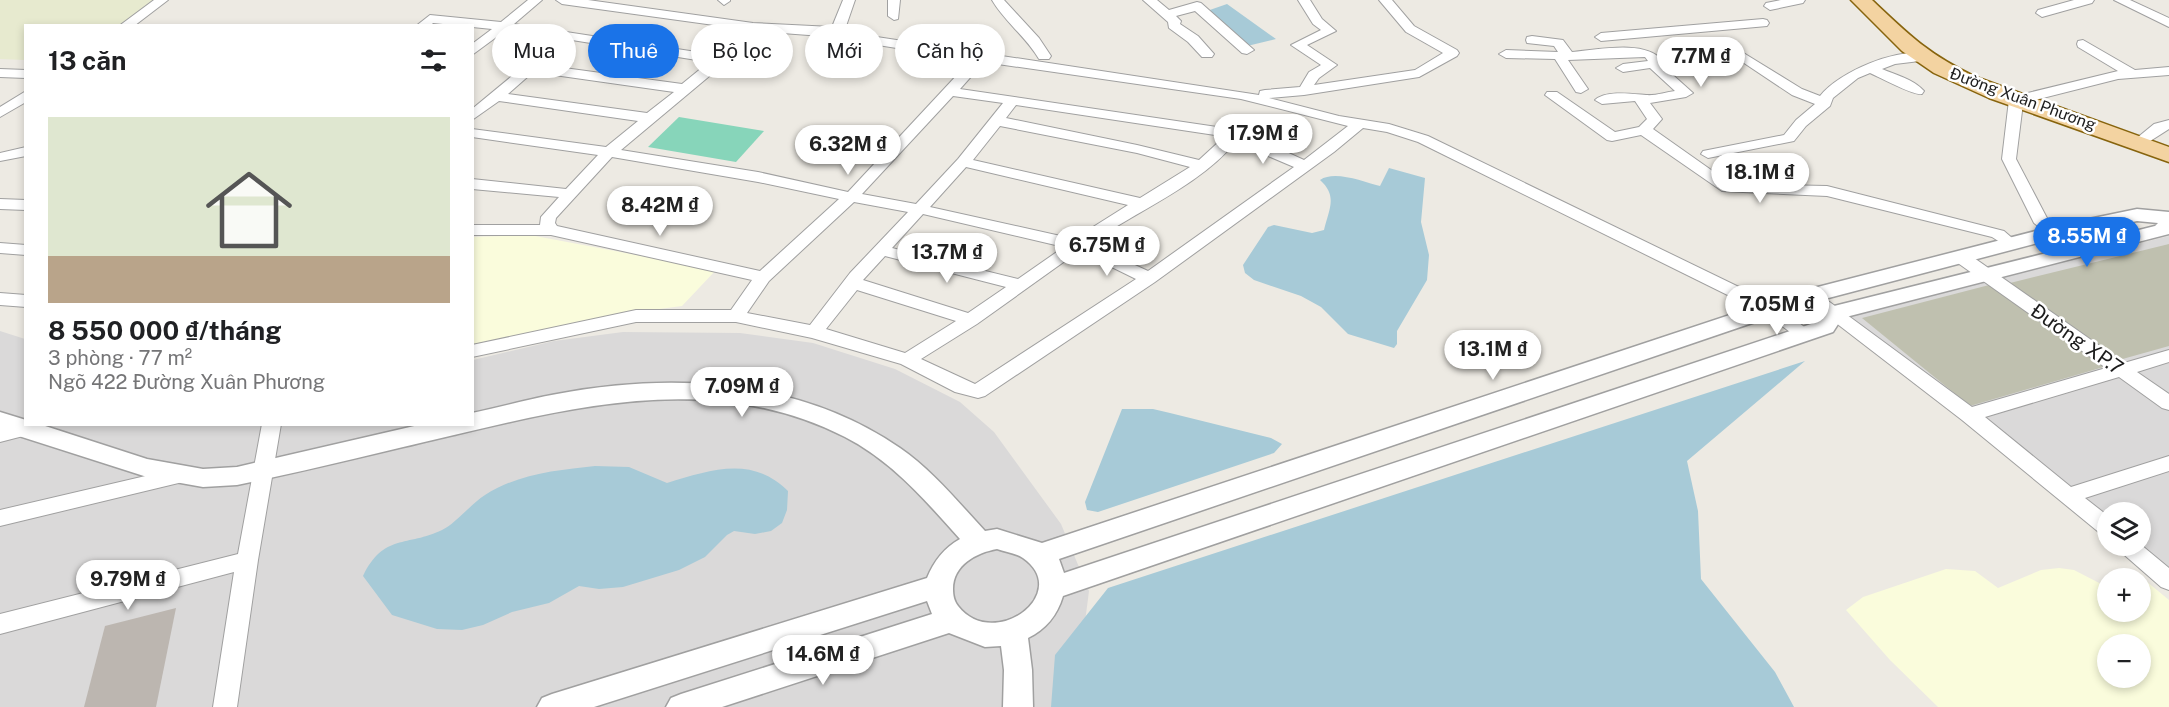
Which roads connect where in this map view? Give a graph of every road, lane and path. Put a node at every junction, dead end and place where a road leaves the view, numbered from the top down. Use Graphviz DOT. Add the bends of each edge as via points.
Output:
graph roads {
  1 [pos="162,0"];
  2 [pos="536,0"];
  3 [pos="562,0"];
  4 [pos="627,0"];
  5 [pos="849,0"];
  6 [pos="894,0"];
  7 [pos="998,0"];
  8 [pos="1149,0"];
  9 [pos="1304,0"];
  10 [pos="1385,0"];
  11 [pos="1799,0"];
  12 [pos="1861,0"];
  13 [pos="2088,0"];
  14 [pos="2120,0"];
  15 [pos="1770,6"];
  16 [pos="2042,13"];
  17 [pos="1169,14"];
  18 [pos="894,16"];
  19 [pos="1763,23"];
  20 [pos="2169,23"];
  21 [pos="128,24"];
  22 [pos="424,24"];
  23 [pos="506,24"];
  24 [pos="732,24"];
  25 [pos="492,25"];
  26 [pos="793,30"];
  27 [pos="492,35"];
  28 [pos="1601,37"];
  29 [pos="576,38"];
  30 [pos="1532,40"];
  31 [pos="895,44"];
  32 [pos="2083,44"];
  33 [pos="474,49"];
  34 [pos="1246,50"];
  35 [pos="1207,54"];
  36 [pos="1506,54"];
  37 [pos="691,56"];
  38 [pos="1044,56"];
  39 [pos="1564,56"];
  40 [pos="1923,57"];
  41 [pos="1005,61"];
  42 [pos="1654,61"];
  43 [pos="1623,68"];
  44 [pos="1868,68"];
  45 [pos="2169,71"];
  46 [pos="0,73"];
  47 [pos="24,74"];
  48 [pos="576,74"];
  49 [pos="2133,74"];
  50 [pos="519,78"];
  51 [pos="698,78"];
  52 [pos="962,78"];
  53 [pos="685,89"];
  54 [pos="1581,89"];
  55 [pos="949,91"];
  56 [pos="1304,91"];
  57 [pos="1917,91"];
  58 [pos="1241,95"];
  59 [pos="1552,95"];
  60 [pos="24,96"];
  61 [pos="495,96"];
  62 [pos="1013,100"];
  63 [pos="1602,100"];
  64 [pos="1641,100"];
  65 [pos="2016,100"];
  66 [pos="1825,103"];
  67 [pos="0,113"];
  68 [pos="474,114"];
  69 [pos="649,118"];
  70 [pos="998,121"];
  71 [pos="1360,123"];
  72 [pos="1649,125"];
  73 [pos="2166,127"];
  74 [pos="474,133"];
  75 [pos="1232,136"];
  76 [pos="2139,142"];
  77 [pos="608,153"];
  78 [pos="1708,154"];
  79 [pos="2169,155"];
  80 [pos="963,162"];
  81 [pos="1201,165"];
  82 [pos="1305,166"];
  83 [pos="474,184"];
  84 [pos="570,194"];
  85 [pos="851,197"];
  86 [pos="1141,203"];
  87 [pos="0,204"];
  88 [pos="24,205"];
  89 [pos="920,208"];
  90 [pos="2169,218"];
  91 [pos="2169,224"];
  92 [pos="2049,228"];
  93 [pos="474,230"];
  94 [pos="551,230"];
  95 [pos="2012,244"];
  96 [pos="1078,245"];
  97 [pos="0,248"];
  98 [pos="24,250"];
  99 [pos="882,250"];
  100 [pos="1961,257"];
  101 [pos="1986,274"];
  102 [pos="763,277"];
  103 [pos="1149,278"];
  104 [pos="853,283"];
  105 [pos="1020,285"];
  106 [pos="1810,296"];
  107 [pos="0,299"];
  108 [pos="24,301"];
  109 [pos="1772,310"];
  110 [pos="1834,313"];
  111 [pos="736,316"];
  112 [pos="971,320"];
  113 [pos="814,332"];
  114 [pos="1804,334"];
  115 [pos="474,351"];
  116 [pos="2169,356"];
  117 [pos="907,360"];
  118 [pos="2121,369"];
  119 [pos="2169,403"];
  120 [pos="1969,415"];
  121 [pos="0,421"];
  122 [pos="474,422"];
  123 [pos="272,426"];
  124 [pos="453,426"];
  125 [pos="24,429"];
  126 [pos="0,435"];
  127 [pos="2169,463"];
  128 [pos="265,470"];
  129 [pos="184,475"];
  130 [pos="2069,495"];
  131 [pos="0,518"];
  132 [pos="2097,519"];
  133 [pos="979,542"];
  134 [pos="1040,555"];
  135 [pos="2140,556"];
  136 [pos="246,560"];
  137 [pos="2169,581"];
  138 [pos="938,586"];
  139 [pos="1054,588"];
  140 [pos="951,620"];
  141 [pos="0,624"];
  142 [pos="1013,632"];
  143 [pos="225,707"];
  144 [pos="552,707"];
  145 [pos="681,707"];
  146 [pos="1018,707"];
  1 -- 21 [label="street"];
  2 -- 23 [label="street"];
  3 -- 24 [label="street"];
  4 -- 5 [label="street" via="837,32"];
  6 -- 18 [label="street"];
  7 -- 38 [label="street" via="1038,42"];
  8 -- 17 [label="street"];
  9 -- 56 [label="street" via="1317,21 1330,31 1296,45 1330,65 1314,75"];
  10 -- 56 [label="street" via="1410,29 1452,53 1419,73"];
  11 -- 15 [label="street"];
  12 -- 40 [label="main road, Đường Xuân Phương"];
  13 -- 16 [label="street"];
  14 -- 20 [label="street"];
  17 -- 34 [label="street" via="1197,6"];
  17 -- 35 [label="street" via="1175,21 1173,25"];
  19 -- 28 [label="street"];
  22 -- 25 [label="street" via="430,19"];
  26 -- 31 [label="street"];
  27 -- 33 [label="street"];
  29 -- 37 [label="street"];
  30 -- 39 [label="street" via="1558,43"];
  32 -- 49 [label="street"];
  36 -- 39 [label="street"];
  39 -- 42 [label="street" via="1636,51"];
  39 -- 54 [label="street"];
  40 -- 44 [label="street"];
  40 -- 65 [label="main road, Đường Xuân Phương"];
  41 -- 58 [label="street"];
  42 -- 43 [label="street"];
  42 -- 64 [label="street" via="1686,93"];
  42 -- 66 [label="street" via="1737,53 1797,92"];
  44 -- 57 [label="street"];
  44 -- 66 [label="street" via="1827,96"];
  45 -- 49 [label="street"];
  46 -- 47 [label="street"];
  48 -- 53 [label="street"];
  49 -- 65 [label="street"];
  50 -- 61 [label="street"];
  51 -- 53 [label="street"];
  52 -- 55 [label="street"];
  53 -- 69 [label="street"];
  55 -- 62 [label="street"];
  55 -- 85 [label="street"];
  56 -- 58 [label="street"];
  58 -- 71 [label="street"];
  59 -- 72 [label="street" via="1612,137"];
  60 -- 67 [label="street"];
  61 -- 68 [label="street"];
  61 -- 69 [label="street"];
  62 -- 70 [label="street"];
  62 -- 75 [label="street"];
  63 -- 64 [label="street"];
  64 -- 72 [label="street"];
  65 -- 76 [label="main road, Đường Xuân Phương"];
  65 -- 92 [label="street" via="2009,159"];
  66 -- 78 [label="street" via="1789,138"];
  69 -- 77 [label="street"];
  70 -- 80 [label="street"];
  70 -- 81 [label="street"];
  71 -- 82 [label="street"];
  71 -- 109 [label="street" via="1423,139"];
  72 -- 95 [label="street" via="1727,188 1827,191 1998,234"];
  73 -- 76 [label="street"];
  74 -- 77 [label="street"];
  75 -- 81 [label="street" via="1227,146"];
  75 -- 82 [label="street"];
  76 -- 79 [label="main road, Đường Xuân Phương"];
  77 -- 84 [label="street"];
  77 -- 85 [label="street" via="758,177"];
  80 -- 86 [label="street"];
  80 -- 89 [label="street"];
  81 -- 86 [label="street"];
  82 -- 103 [label="street"];
  83 -- 84 [label="street"];
  84 -- 94 [label="street" via="549,217"];
  85 -- 89 [label="street"];
  85 -- 102 [label="street"];
  86 -- 96 [label="street"];
  87 -- 88 [label="street"];
  89 -- 96 [label="street"];
  89 -- 99 [label="street"];
  90 -- 92 [label="street" via="2137,215"];
  91 -- 101 [label="street" via="2162,230"];
  92 -- 95 [label="street"];
  93 -- 94 [label="street"];
  94 -- 102 [label="street"];
  95 -- 100 [label="street"];
  96 -- 103 [label="street"];
  96 -- 105 [label="street"];
  97 -- 98 [label="street"];
  99 -- 104 [label="street"];
  99 -- 105 [label="street"];
  100 -- 101 [label="street, Đường XP.7"];
  100 -- 106 [label="street"];
  101 -- 110 [label="street"];
  101 -- 118 [label="street, Đường XP.7"];
  102 -- 111 [label="street"];
  103 -- 117 [label="street" via="978,391"];
  104 -- 112 [label="street"];
  104 -- 113 [label="street"];
  105 -- 112 [label="street"];
  106 -- 109 [label="street"];
  106 -- 110 [label="street"];
  107 -- 108 [label="street"];
  109 -- 114 [label="street"];
  109 -- 134 [label="street"];
  110 -- 114 [label="street" via="1825,327"];
  110 -- 120 [label="street"];
  111 -- 113 [label="street"];
  111 -- 115 [label="street" via="636,316"];
  112 -- 117 [label="street"];
  113 -- 117 [label="street"];
  114 -- 139 [label="street"];
  116 -- 118 [label="street"];
  118 -- 119 [label="street, Đường XP.7"];
  118 -- 120 [label="street"];
  120 -- 130 [label="street"];
  121 -- 125 [label="street"];
  122 -- 133 [label="street" via="557,402 643,391 707,391 773,402 853,429 892,455"];
  123 -- 128 [label="street"];
  124 -- 128 [label="street"];
  125 -- 126 [label="street"];
  125 -- 129 [label="street" via="147,468"];
  127 -- 130 [label="street"];
  128 -- 129 [label="street" via="226,477"];
  128 -- 136 [label="street"];
  129 -- 131 [label="street"];
  130 -- 132 [label="street"];
  133 -- 134 [label="street" via="1016,542"];
  133 -- 138 [label="street" via="949,561"];
  134 -- 139 [label="street" via="1052,573"];
  135 -- 137 [label="street"];
  136 -- 141 [label="street"];
  136 -- 143 [label="street"];
  138 -- 140 [label="street" via="941,606"];
  138 -- 144 [label="street"];
  139 -- 142 [label="street" via="1039,618"];
  140 -- 142 [label="street" via="984,635"];
  140 -- 145 [label="street"];
  142 -- 146 [label="street"];
}
